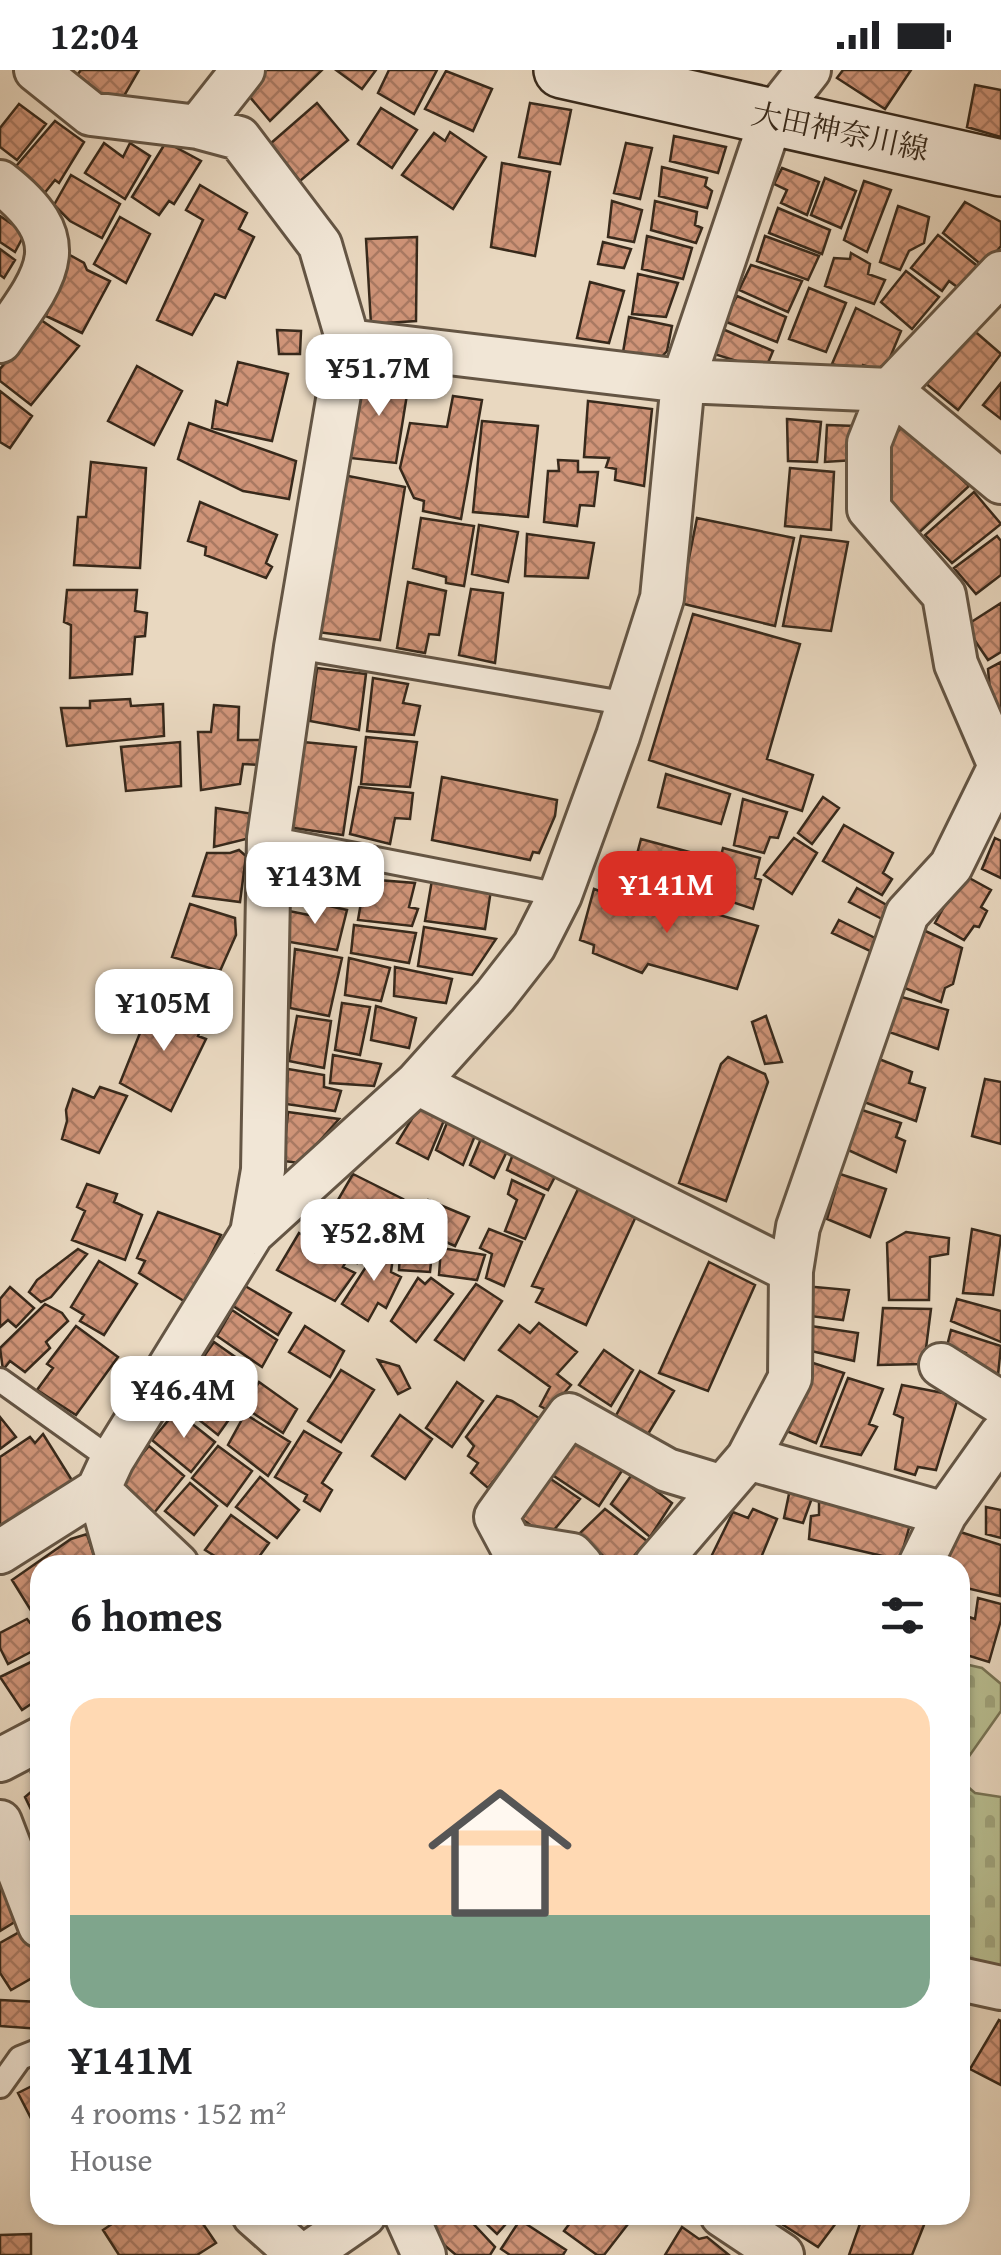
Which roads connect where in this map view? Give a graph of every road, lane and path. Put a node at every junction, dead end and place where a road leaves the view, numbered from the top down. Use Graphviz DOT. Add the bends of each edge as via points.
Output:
graph roads {
  1 [pos="36,70"];
  2 [pos="244,70"];
  3 [pos="562,70"];
  4 [pos="809,70"];
  5 [pos="772,117"];
  6 [pos="198,127"];
  7 [pos="1001,168"];
  8 [pos="0,182"];
  9 [pos="1001,274"];
  10 [pos="0,341"];
  11 [pos="348,341"];
  12 [pos="682,381"];
  13 [pos="890,390"];
  14 [pos="1001,482"];
  15 [pos="296,647"];
  16 [pos="628,704"];
  17 [pos="268,838"];
  18 [pos="560,895"];
  19 [pos="417,1082"];
  20 [pos="252,1233"];
  21 [pos="791,1271"];
  22 [pos="941,1365"];
  23 [pos="0,1380"];
  24 [pos="1001,1403"];
  25 [pos="1001,1436"];
  26 [pos="735,1472"];
  27 [pos="105,1475"];
  28 [pos="946,1514"];
  29 [pos="0,1552"];
  30 [pos="118,1555"];
  31 [pos="169,1555"];
  32 [pos="572,1555"];
  33 [pos="664,1555"];
  34 [pos="925,1555"];
  35 [pos="30,1744"];
  36 [pos="0,1760"];
  37 [pos="3,1837"];
  38 [pos="30,1902"];
  39 [pos="970,1981"];
  40 [pos="1001,1988"];
  41 [pos="30,2054"];
  42 [pos="0,2086"];
  43 [pos="266,2225"];
  44 [pos="294,2225"];
  45 [pos="348,2225"];
  46 [pos="410,2225"];
  47 [pos="737,2225"];
  48 [pos="302,2255"];
  49 [pos="424,2255"];
  50 [pos="782,2255"];
  1 -- 6 [label="street" via="91,114"];
  2 -- 6 [label="street"];
  3 -- 5 [label="main road, 大田神奈川線"];
  4 -- 5 [label="street"];
  5 -- 7 [label="main road, 大田神奈川線"];
  5 -- 12 [label="street"];
  6 -- 11 [label="street" via="238,138 320,245"];
  8 -- 10 [label="street" via="46,230 48,258"];
  9 -- 13 [label="street"];
  11 -- 12 [label="street"];
  11 -- 15 [label="street"];
  12 -- 13 [label="street"];
  12 -- 16 [label="street" via="662,598"];
  13 -- 14 [label="street"];
  13 -- 21 [label="street" via="869,443 870,509 944,594 956,664 1000,766 951,866 908,914 798,1227"];
  15 -- 16 [label="lane"];
  15 -- 17 [label="street"];
  16 -- 18 [label="street"];
  17 -- 18 [label="lane"];
  17 -- 20 [label="street" via="264,1170"];
  18 -- 19 [label="street" via="534,946"];
  19 -- 20 [label="street"];
  19 -- 21 [label="street"];
  20 -- 27 [label="street"];
  21 -- 26 [label="street" via="790,1378"];
  22 -- 24 [label="street"];
  23 -- 27 [label="lane"];
  25 -- 28 [label="street"];
  26 -- 28 [label="street"];
  26 -- 32 [label="street" via="668,1470 569,1415 496,1518 512,1545"];
  26 -- 33 [label="street"];
  27 -- 29 [label="street"];
  27 -- 30 [label="street"];
  27 -- 31 [label="street"];
  28 -- 34 [label="street"];
  35 -- 36 [label="street"];
  37 -- 38 [label="street"];
  39 -- 40 [label="street"];
  41 -- 42 [label="lane"];
  43 -- 48 [label="street"];
  44 -- 48 [label="street"];
  45 -- 48 [label="street"];
  46 -- 49 [label="street"];
  47 -- 50 [label="street"];
}
